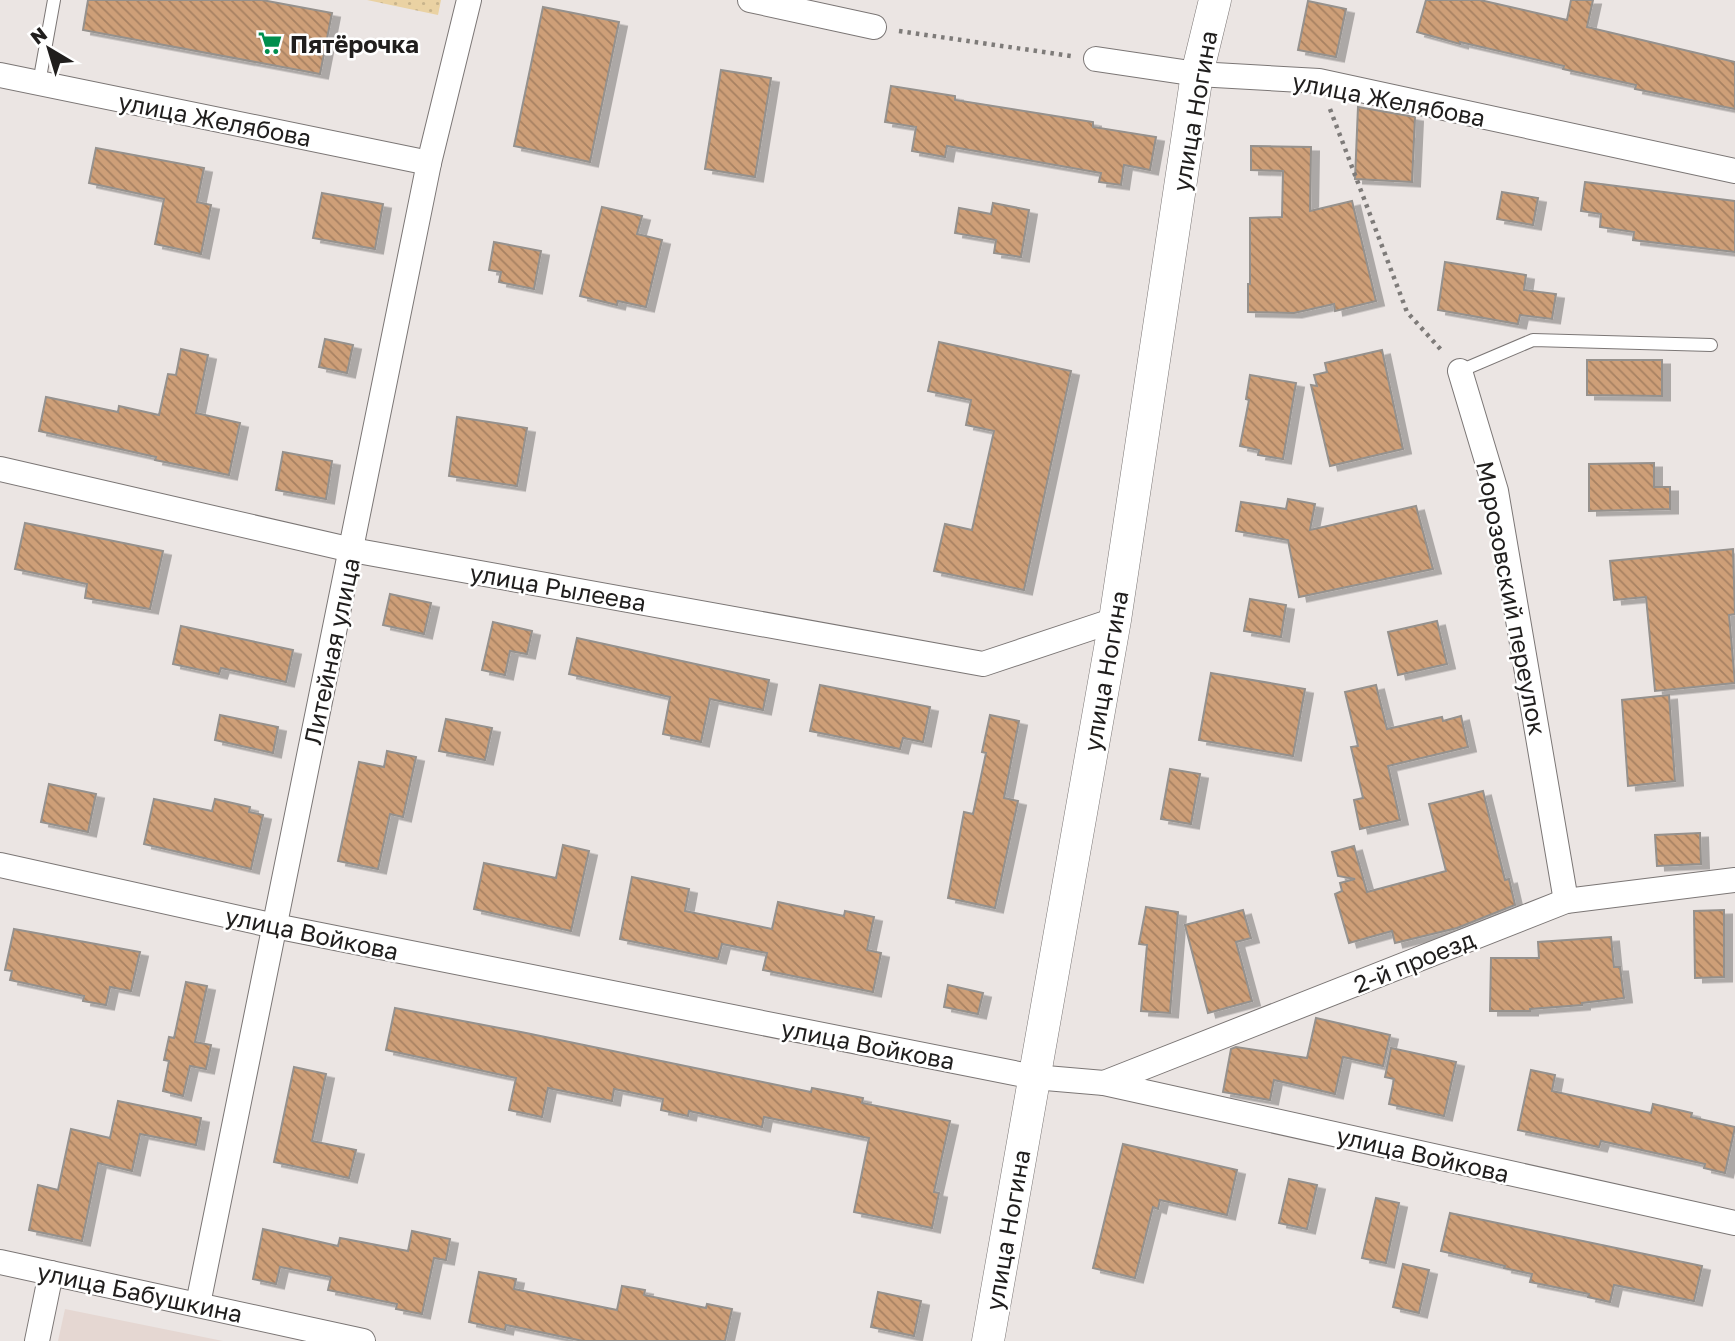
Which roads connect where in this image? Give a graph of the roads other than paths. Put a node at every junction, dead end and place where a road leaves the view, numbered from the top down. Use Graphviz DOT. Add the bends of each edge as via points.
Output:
graph roads {
  1 [pos="54,0"];
  2 [pos="469,0"];
  3 [pos="750,0"];
  4 [pos="1215,0"];
  5 [pos="874,27"];
  6 [pos="1096,59"];
  7 [pos="1197,74"];
  8 [pos="0,75"];
  9 [pos="39,83"];
  10 [pos="429,163"];
  11 [pos="1735,171"];
  12 [pos="1711,345"];
  13 [pos="1460,371"];
  14 [pos="0,469"];
  15 [pos="352,550"];
  16 [pos="1115,620"];
  17 [pos="0,865"];
  18 [pos="1735,880"];
  19 [pos="1566,901"];
  20 [pos="275,926"];
  21 [pos="1034,1077"];
  22 [pos="1104,1083"];
  23 [pos="1735,1223"];
  24 [pos="0,1262"];
  25 [pos="51,1273"];
  26 [pos="198,1304"];
  27 [pos="348,1340"];
  28 [pos="37,1341"];
  29 [pos="988,1341"];
  1 -- 9 [label="lane"];
  2 -- 10 [label="street, Литейная улица"];
  3 -- 5 [label="street"];
  4 -- 7 [label="street, улица Ногина"];
  6 -- 7 [label="street, улица Желябова"];
  7 -- 11 [label="street, улица Желябова" via="1319,81"];
  7 -- 16 [label="street, улица Ногина"];
  8 -- 9 [label="street, улица Желябова"];
  9 -- 10 [label="street, улица Желябова"];
  10 -- 15 [label="street, Литейная улица"];
  12 -- 13 [label="lane" via="1533,340"];
  13 -- 19 [label="street, Морозовский переулок" via="1496,491"];
  14 -- 15 [label="street, улица Рылеева"];
  15 -- 16 [label="street, улица Рылеева" via="984,664"];
  15 -- 20 [label="street, Литейная улица"];
  16 -- 21 [label="street, улица Ногина"];
  17 -- 20 [label="street, улица Войкова"];
  18 -- 19 [label="street, 2-й проезд"];
  19 -- 22 [label="street, 2-й проезд"];
  20 -- 21 [label="street, улица Войкова"];
  20 -- 26 [label="street, Литейная улица"];
  21 -- 22 [label="street, улица Войкова"];
  21 -- 29 [label="street, улица Ногина"];
  22 -- 23 [label="street, улица Войкова"];
  24 -- 25 [label="street, улица Бабушкина"];
  25 -- 26 [label="street, улица Бабушкина"];
  25 -- 28 [label="street"];
  26 -- 27 [label="street, улица Бабушкина"];
}
